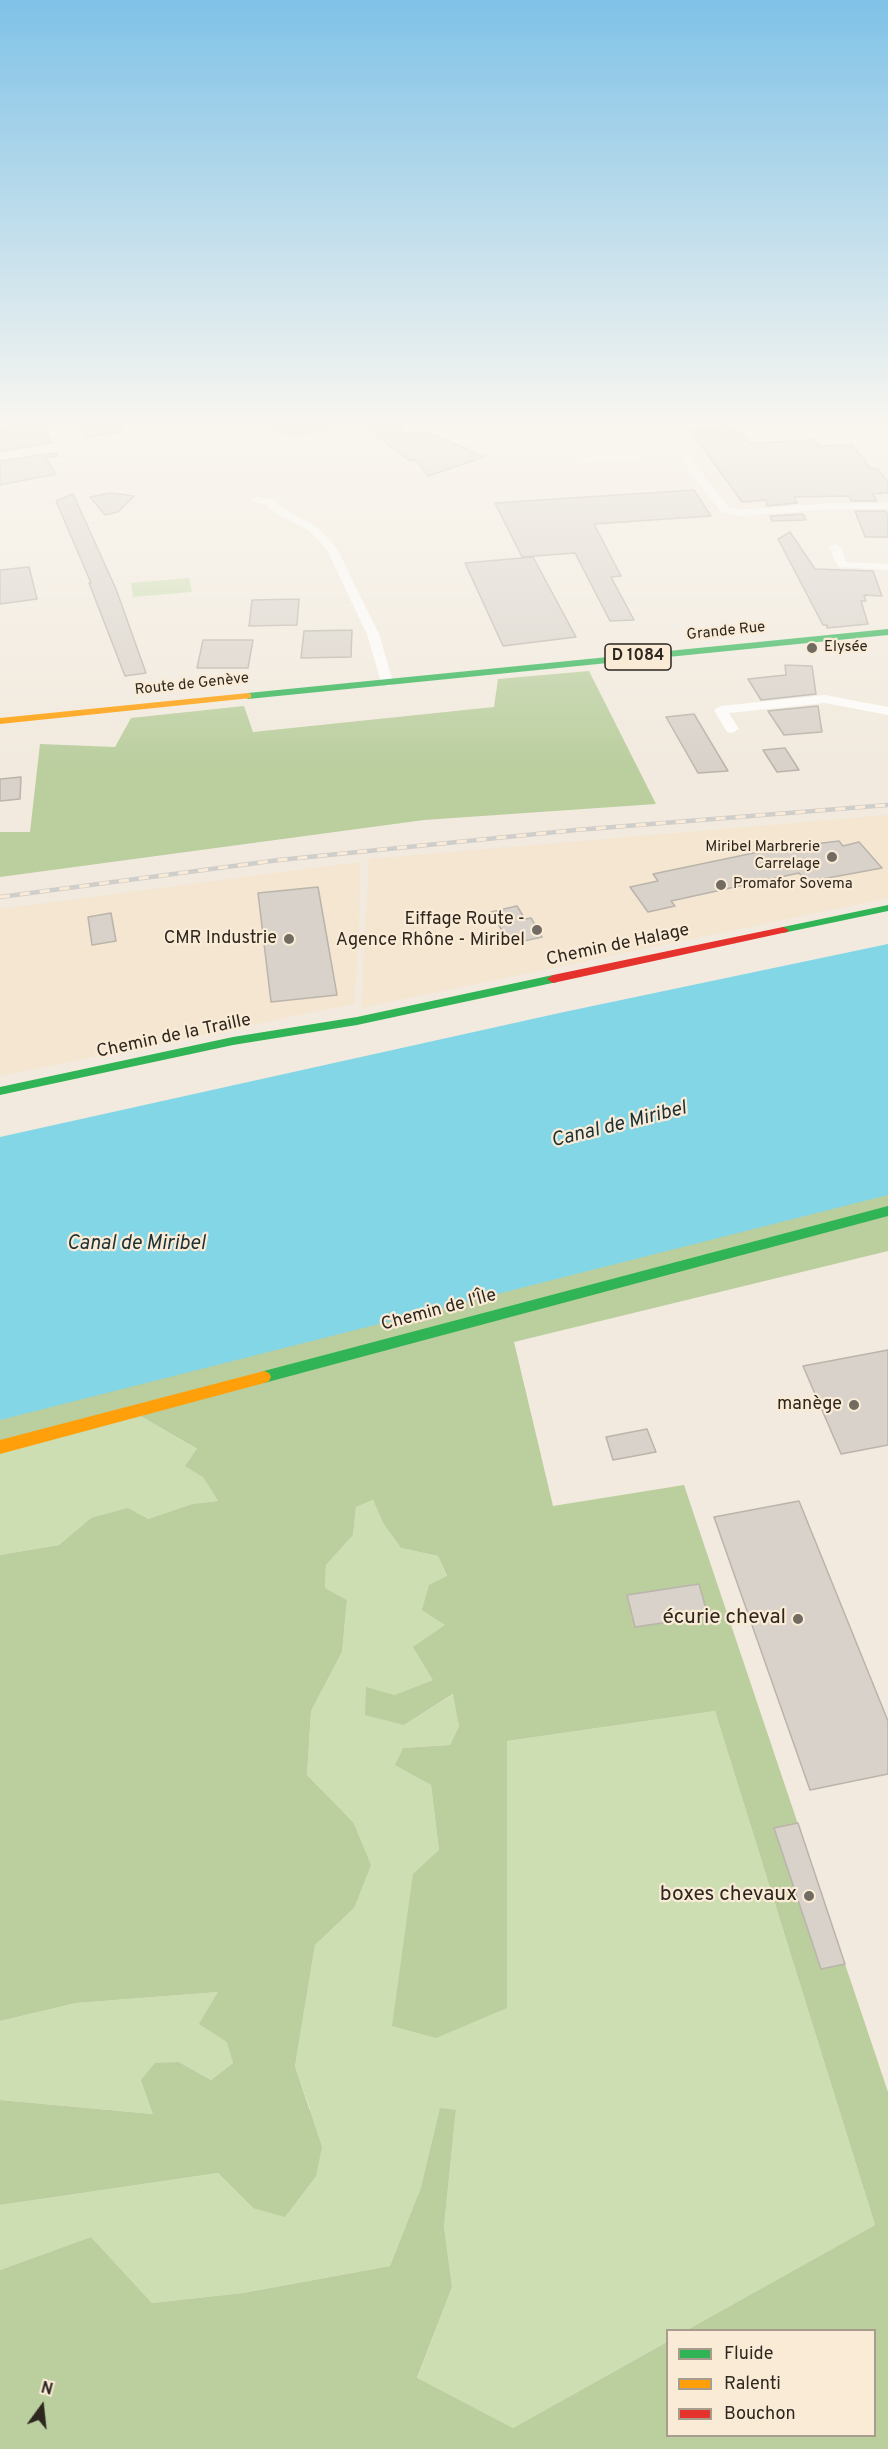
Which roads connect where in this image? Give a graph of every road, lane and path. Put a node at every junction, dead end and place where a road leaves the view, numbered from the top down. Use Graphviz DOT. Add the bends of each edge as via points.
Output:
graph roads {
  1 [pos="324,540"];
  2 [pos="835,547"];
  3 [pos="888,567"];
  4 [pos="888,632"];
  5 [pos="387,682"];
  6 [pos="888,711"];
  7 [pos="0,721"];
  8 [pos="732,729"];
  9 [pos="888,908"];
  10 [pos="357,1021"];
  11 [pos="0,1091"];
  12 [pos="888,1211"];
  13 [pos="0,1447"];
  1 -- 5 [label="street" via="332,549 374,634"];
  2 -- 3 [label="street" via="842,565"];
  4 -- 5 [label="street, Grande Rue / D 1084"];
  5 -- 7 [label="street, Route de Genève / D 1084"];
  6 -- 8 [label="street" via="825,699 721,710"];
  9 -- 10 [label="street, Chemin de Halage"];
  10 -- 11 [label="street, Chemin de la Traille" via="233,1041"];
  12 -- 13 [label="street, Chemin de l'Île"];
}
